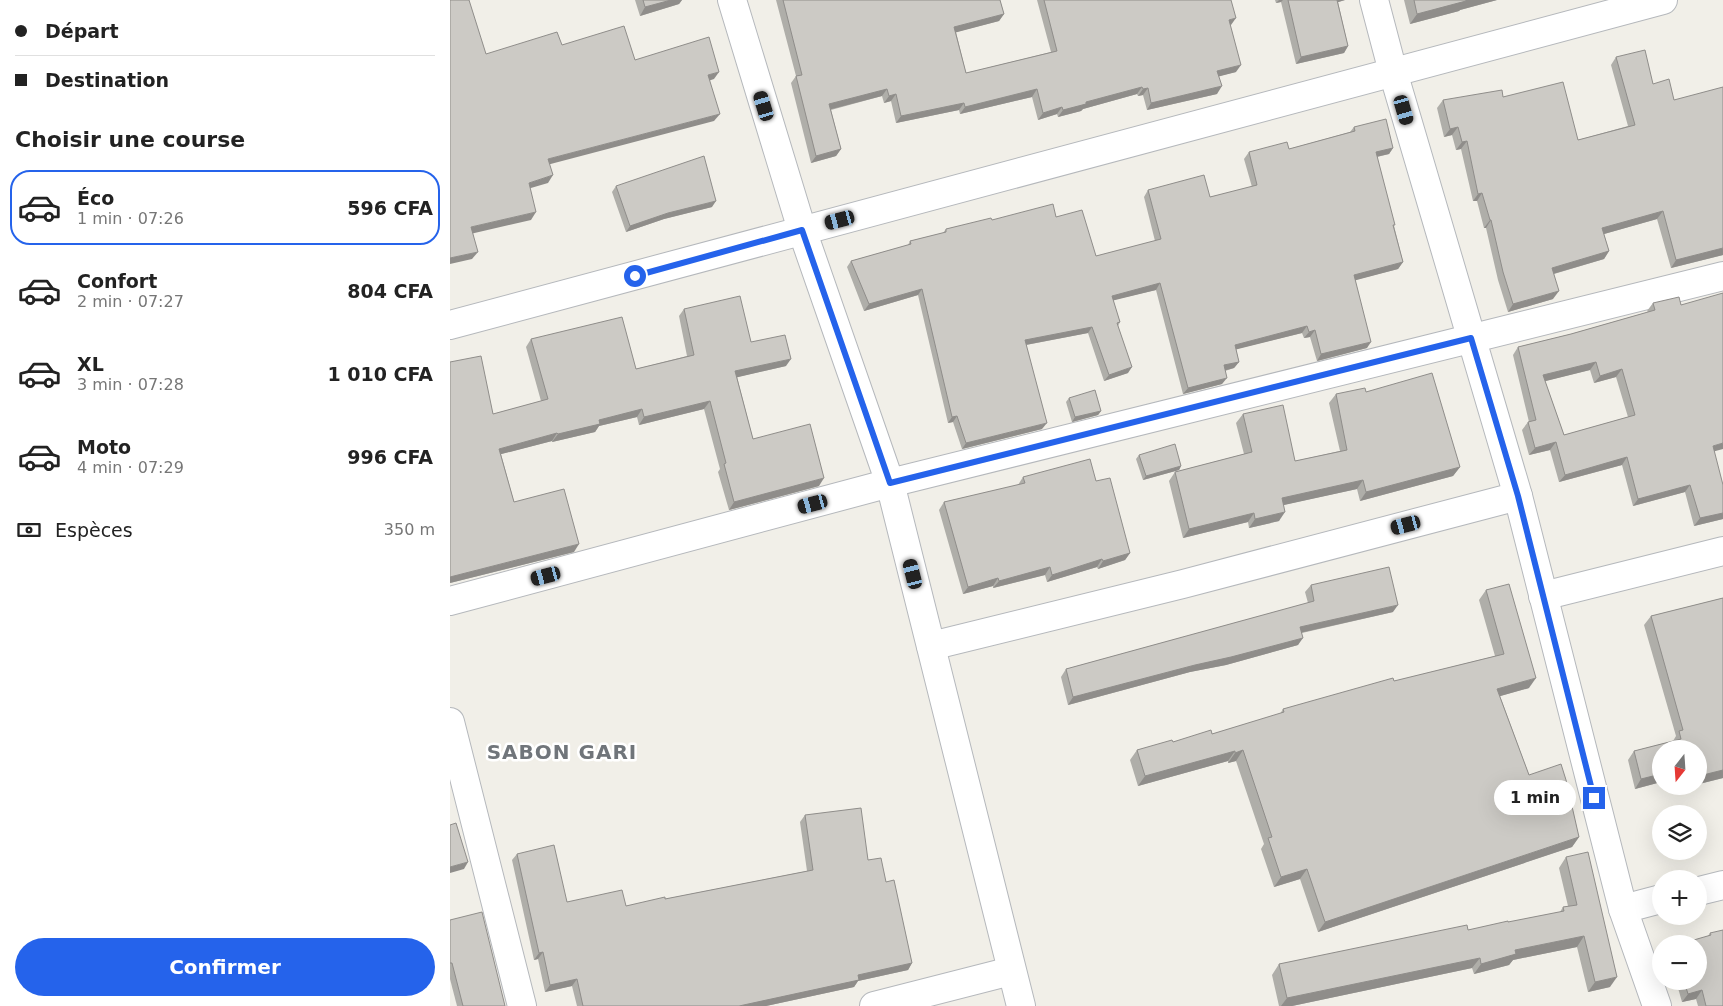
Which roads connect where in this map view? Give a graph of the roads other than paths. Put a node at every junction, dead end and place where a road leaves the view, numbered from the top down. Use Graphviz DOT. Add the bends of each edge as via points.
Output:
graph roads {
  1 [pos="732,0"];
  2 [pos="1374,0"];
  3 [pos="1662,0"];
  4 [pos="1393,72"];
  5 [pos="802,230"];
  6 [pos="1723,276"];
  7 [pos="450,326"];
  8 [pos="1471,338"];
  9 [pos="890,483"];
  10 [pos="1518,496"];
  11 [pos="1723,551"];
  12 [pos="1543,596"];
  13 [pos="450,602"];
  14 [pos="931,646"];
  15 [pos="450,722"];
  16 [pos="1723,885"];
  17 [pos="1707,889"];
  18 [pos="1652,901"];
  19 [pos="1623,908"];
  20 [pos="1011,970"];
  21 [pos="522,1006"];
  22 [pos="874,1006"];
  23 [pos="1021,1006"];
  24 [pos="1657,1006"];
  1 -- 5 [label="street"];
  2 -- 4 [label="street"];
  3 -- 4 [label="street"];
  4 -- 5 [label="street"];
  4 -- 8 [label="street"];
  5 -- 7 [label="street"];
  5 -- 9 [label="street"];
  6 -- 8 [label="street"];
  8 -- 9 [label="street"];
  8 -- 10 [label="street"];
  9 -- 13 [label="street"];
  9 -- 14 [label="street"];
  10 -- 12 [label="street"];
  10 -- 14 [label="street" via="1184,584"];
  11 -- 12 [label="street"];
  12 -- 19 [label="street"];
  14 -- 20 [label="street"];
  15 -- 21 [label="street"];
  16 -- 17 [label="street"];
  18 -- 19 [label="street"];
  19 -- 24 [label="street"];
  20 -- 22 [label="street"];
  20 -- 23 [label="street"];
}
